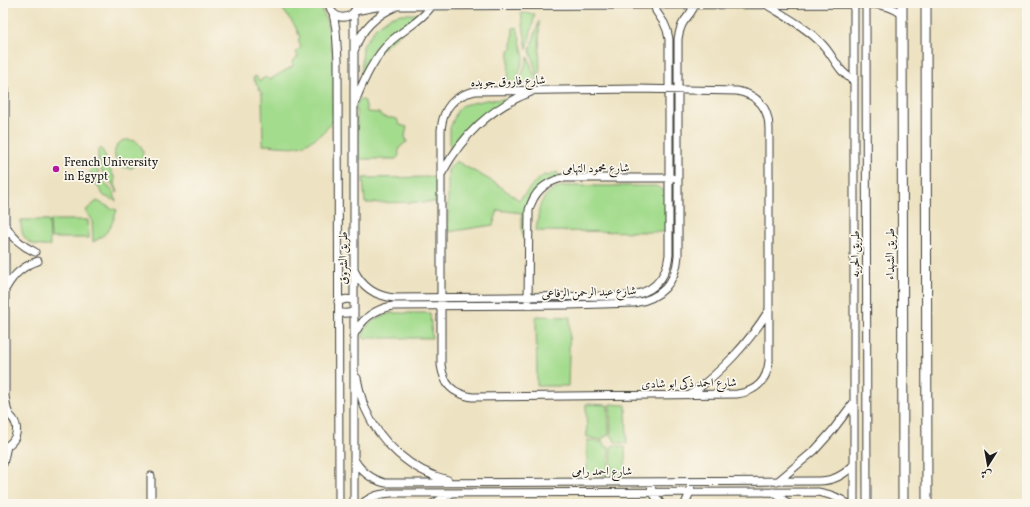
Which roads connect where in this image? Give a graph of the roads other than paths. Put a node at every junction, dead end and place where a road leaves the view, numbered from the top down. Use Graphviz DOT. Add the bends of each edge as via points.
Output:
graph roads {
  1 [pos="329,3"];
  2 [pos="902,3"];
  3 [pos="926,3"];
  4 [pos="654,4"];
  5 [pos="695,4"];
  6 [pos="854,4"];
  7 [pos="866,4"];
  8 [pos="766,5"];
  9 [pos="398,6"];
  10 [pos="432,6"];
  11 [pos="355,9"];
  12 [pos="333,13"];
  13 [pos="902,14"];
  14 [pos="353,55"];
  15 [pos="3,79"];
  16 [pos="854,82"];
  17 [pos="670,90"];
  18 [pos="678,90"];
  19 [pos="535,91"];
  20 [pos="354,106"];
  21 [pos="441,175"];
  22 [pos="669,178"];
  23 [pos="678,178"];
  24 [pos="6,225"];
  25 [pos="4,252"];
  26 [pos="35,252"];
  27 [pos="4,261"];
  28 [pos="38,261"];
  29 [pos="354,270"];
  30 [pos="5,288"];
  31 [pos="441,297"];
  32 [pos="528,297"];
  33 [pos="354,301"];
  34 [pos="338,302"];
  35 [pos="441,305"];
  36 [pos="528,305"];
  37 [pos="769,310"];
  38 [pos="354,311"];
  39 [pos="338,312"];
  40 [pos="353,337"];
  41 [pos="354,364"];
  42 [pos="690,395"];
  43 [pos="854,402"];
  44 [pos="6,413"];
  45 [pos="5,447"];
  46 [pos="354,459"];
  47 [pos="3,464"];
  48 [pos="854,464"];
  49 [pos="151,476"];
  50 [pos="456,482"];
  51 [pos="651,482"];
  52 [pos="690,482"];
  53 [pos="777,482"];
  54 [pos="652,492"];
  55 [pos="690,492"];
  56 [pos="773,492"];
  57 [pos="452,493"];
  58 [pos="151,504"];
  59 [pos="339,504"];
  60 [pos="354,504"];
  61 [pos="362,504"];
  62 [pos="432,504"];
  63 [pos="661,504"];
  64 [pos="685,504"];
  65 [pos="789,504"];
  66 [pos="848,504"];
  67 [pos="854,504"];
  68 [pos="867,504"];
  69 [pos="903,504"];
  70 [pos="927,504"];
  1 -- 12 [label="street, طريق الشروق"];
  2 -- 13 [label="main road, طريق الشهداء"];
  3 -- 70 [label="main road"];
  4 -- 5 [label="street"];
  4 -- 10 [label="street"];
  4 -- 17 [label="street, شارع عبد الرحمن الرفاعى" via="669,39"];
  5 -- 8 [label="street"];
  5 -- 18 [label="street, شارع عبد الرحمن الرفاعى" via="679,35"];
  6 -- 7 [label="street"];
  6 -- 8 [label="street"];
  6 -- 16 [label="street, طريق الحريه"];
  7 -- 13 [label="street" via="889,6"];
  7 -- 68 [label="street, طريق الحريه"];
  8 -- 16 [label="street" via="813,35"];
  9 -- 10 [label="street"];
  9 -- 11 [label="street"];
  9 -- 14 [label="street" via="380,15 369,25 360,37"];
  10 -- 20 [label="street" via="420,20 404,30 379,55 369,69"];
  11 -- 12 [label="street" via="351,15 343,17"];
  11 -- 14 [label="street, طريق الشروق"];
  12 -- 34 [label="street, طريق الشروق" via="338,60"];
  13 -- 69 [label="main road, طريق الشهداء"];
  14 -- 20 [label="street, طريق الشروق"];
  15 -- 24 [label="street"];
  16 -- 43 [label="street, طريق الحريه"];
  17 -- 18 [label="street, شارع فاروق جويده"];
  17 -- 19 [label="street, شارع فاروق جويده"];
  17 -- 22 [label="street, شارع عبد الرحمن الرفاعى"];
  18 -- 23 [label="street, شارع عبد الرحمن الرفاعى"];
  18 -- 37 [label="street, شارع احمد ذكى ابو شادى" via="744,92 756,98 765,109 769,122"];
  19 -- 21 [label="street" via="508,103 483,120 459,146"];
  19 -- 21 [label="street, شارع فاروق جويده" via="474,91 453,101 442,122"];
  20 -- 29 [label="street, طريق الشروق"];
  21 -- 31 [label="street, شارع فاروق جويده"];
  22 -- 23 [label="street, شارع محمود التهامى"];
  22 -- 32 [label="street, شارع عبد الرحمن الرفاعى" via="668,262 663,276 654,286 648,291 634,295"];
  22 -- 32 [label="street, شارع محمود التهامى" via="562,178 540,189 529,210"];
  23 -- 36 [label="street, شارع عبد الرحمن الرفاعى" via="677,264 671,280 659,294 643,302 634,303"];
  24 -- 25 [label="street"];
  24 -- 26 [label="street" via="17,242"];
  25 -- 27 [label="street"];
  27 -- 30 [label="street"];
  28 -- 30 [label="street" via="22,268"];
  29 -- 31 [label="street, شارع عبد الرحمن الرفاعى" via="366,288 379,295 394,298"];
  29 -- 33 [label="street, طريق الشروق"];
  30 -- 44 [label="street"];
  31 -- 32 [label="street, شارع عبد الرحمن الرفاعى"];
  31 -- 35 [label="street, شارع فاروق جويده"];
  32 -- 36 [label="street, شارع محمود التهامى"];
  33 -- 34 [label="street" via="343,299"];
  33 -- 38 [label="street, طريق الشروق"];
  34 -- 39 [label="street, طريق الشروق"];
  35 -- 36 [label="street, شارع عبد الرحمن الرفاعى"];
  35 -- 40 [label="street, شارع عبد الرحمن الرفاعى" via="393,306 378,309 365,318"];
  35 -- 42 [label="street, شارع احمد ذكى ابو شادى" via="443,374 447,383 463,395"];
  37 -- 42 [label="street" via="740,350"];
  37 -- 42 [label="street, شارع احمد ذكى ابو شادى" via="768,370 760,384 746,393"];
  38 -- 39 [label="street" via="349,314"];
  38 -- 40 [label="street, طريق الشروق"];
  39 -- 59 [label="street, طريق الشروق"];
  40 -- 41 [label="street, طريق الشروق"];
  41 -- 46 [label="street, طريق الشروق"];
  41 -- 50 [label="street" via="365,408 386,442 418,468"];
  43 -- 48 [label="street, طريق الحريه"];
  43 -- 53 [label="street" via="815,450"];
  44 -- 45 [label="street" via="14,420 17,430 14,440"];
  45 -- 47 [label="street"];
  46 -- 50 [label="street, شارع احمد رامى" via="369,477 385,483"];
  46 -- 60 [label="street, طريق الشروق"];
  48 -- 53 [label="street, شارع احمد رامى" via="849,471 835,479"];
  48 -- 67 [label="street, طريق الحريه"];
  49 -- 58 [label="street"];
  50 -- 51 [label="street, شارع احمد رامى"];
  51 -- 52 [label="street, شارع احمد رامى"];
  51 -- 54 [label="street"];
  52 -- 53 [label="street, شارع احمد رامى"];
  52 -- 55 [label="street"];
  54 -- 55 [label="street, شارع احمد رامى"];
  54 -- 57 [label="street, شارع احمد رامى"];
  54 -- 63 [label="street"];
  55 -- 56 [label="street, شارع احمد رامى"];
  55 -- 64 [label="street"];
  56 -- 65 [label="street"];
  56 -- 66 [label="street, شارع احمد رامى" via="818,492 838,497"];
  57 -- 61 [label="street, شارع احمد رامى" via="383,494 374,496"];
  57 -- 62 [label="street"];
}
